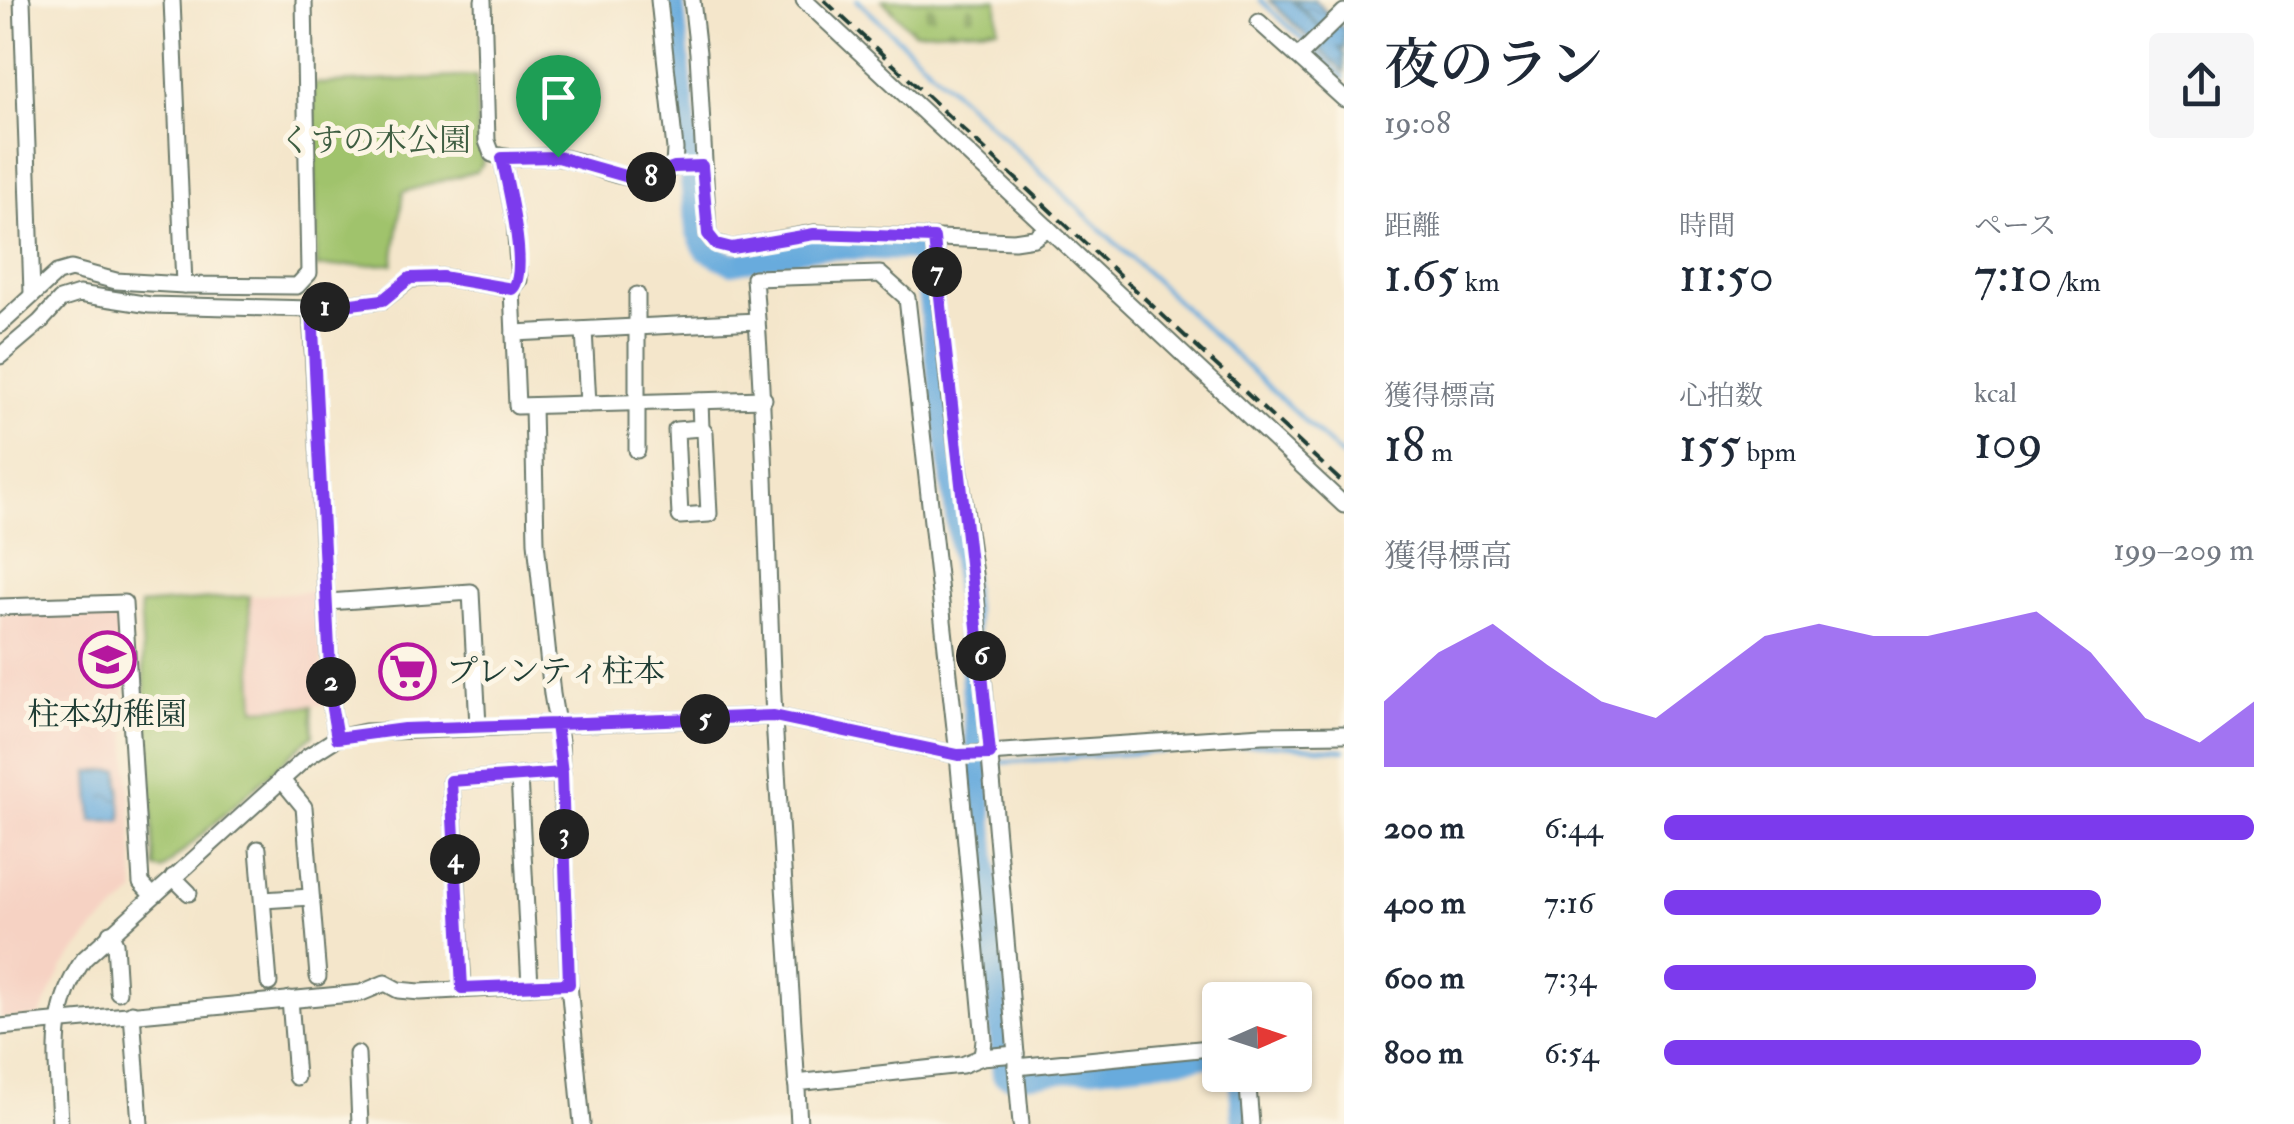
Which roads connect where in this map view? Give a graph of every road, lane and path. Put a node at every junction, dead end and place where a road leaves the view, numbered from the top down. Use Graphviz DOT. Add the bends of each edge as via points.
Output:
graph roads {
  1 [pos="22,0"];
  2 [pos="172,0"];
  3 [pos="304,0"];
  4 [pos="483,0"];
  5 [pos="659,0"];
  6 [pos="692,0"];
  7 [pos="804,0"];
  8 [pos="1343,12"];
  9 [pos="1259,22"];
  10 [pos="1301,54"];
  11 [pos="1344,99"];
  12 [pos="502,158"];
  13 [pos="702,166"];
  14 [pos="674,167"];
  15 [pos="1048,228"];
  16 [pos="934,238"];
  17 [pos="184,285"];
  18 [pos="512,289"];
  19 [pos="32,293"];
  20 [pos="637,295"];
  21 [pos="312,309"];
  22 [pos="757,321"];
  23 [pos="0,325"];
  24 [pos="639,328"];
  25 [pos="584,330"];
  26 [pos="514,333"];
  27 [pos="0,356"];
  28 [pos="764,399"];
  29 [pos="700,401"];
  30 [pos="639,403"];
  31 [pos="588,404"];
  32 [pos="533,406"];
  33 [pos="701,428"];
  34 [pos="636,450"];
  35 [pos="1344,505"];
  36 [pos="328,602"];
  37 [pos="0,607"];
  38 [pos="774,716"];
  39 [pos="556,724"];
  40 [pos="478,726"];
  41 [pos="1344,734"];
  42 [pos="337,738"];
  43 [pos="990,754"];
  44 [pos="958,755"];
  45 [pos="562,773"];
  46 [pos="518,776"];
  47 [pos="281,779"];
  48 [pos="258,848"];
  49 [pos="173,877"];
  50 [pos="189,893"];
  51 [pos="152,895"];
  52 [pos="312,896"];
  53 [pos="262,900"];
  54 [pos="110,933"];
  55 [pos="318,976"];
  56 [pos="269,983"];
  57 [pos="569,984"];
  58 [pos="530,986"];
  59 [pos="462,988"];
  60 [pos="118,992"];
  61 [pos="290,999"];
  62 [pos="132,1013"];
  63 [pos="58,1021"];
  64 [pos="0,1027"];
  65 [pos="1202,1048"];
  66 [pos="356,1054"];
  67 [pos="982,1057"];
  68 [pos="1016,1061"];
  69 [pos="296,1077"];
  70 [pos="796,1083"];
  71 [pos="1249,1092"];
  72 [pos="60,1124"];
  73 [pos="140,1124"];
  74 [pos="360,1124"];
  75 [pos="582,1124"];
  76 [pos="799,1124"];
  77 [pos="1021,1124"];
  78 [pos="1251,1124"];
  1 -- 19 [label="street"];
  2 -- 17 [label="street"];
  3 -- 17 [label="street" via="309,273 297,286"];
  4 -- 12 [label="street" via="486,141"];
  5 -- 14 [label="street"];
  6 -- 13 [label="street"];
  7 -- 15 [label="street"];
  8 -- 10 [label="street"];
  9 -- 10 [label="street"];
  10 -- 11 [label="street"];
  12 -- 14 [label="street" via="558,157 639,180"];
  12 -- 18 [label="street" via="515,222 519,280"];
  13 -- 14 [label="street"];
  13 -- 16 [label="street" via="708,234 716,244 732,248 814,234"];
  15 -- 16 [label="street" via="1014,240"];
  15 -- 35 [label="street"];
  16 -- 43 [label="street"];
  17 -- 19 [label="street" via="116,281 70,269"];
  18 -- 21 [label="street" via="410,278 383,300"];
  18 -- 26 [label="street"];
  19 -- 23 [label="street"];
  20 -- 24 [label="street"];
  21 -- 27 [label="street" via="150,305 80,294 60,300"];
  21 -- 36 [label="street"];
  22 -- 24 [label="street"];
  22 -- 28 [label="street"];
  22 -- 44 [label="street" via="754,278 880,274 907,298"];
  24 -- 25 [label="street"];
  24 -- 30 [label="street"];
  25 -- 26 [label="street"];
  25 -- 31 [label="street"];
  26 -- 32 [label="street" via="517,406"];
  28 -- 29 [label="street"];
  28 -- 38 [label="street"];
  29 -- 30 [label="street"];
  29 -- 33 [label="street"];
  30 -- 31 [label="street"];
  30 -- 34 [label="street"];
  31 -- 32 [label="street"];
  32 -- 39 [label="street" via="536,542"];
  33 -- 33 [label="street" via="676,430 680,516 710,514"];
  36 -- 40 [label="street" via="471,592"];
  36 -- 42 [label="street"];
  37 -- 51 [label="street" via="124,602 142,883"];
  38 -- 39 [label="street"];
  38 -- 44 [label="street"];
  38 -- 70 [label="street"];
  39 -- 40 [label="street"];
  39 -- 45 [label="street"];
  40 -- 42 [label="street"];
  41 -- 43 [label="street"];
  42 -- 47 [label="street"];
  43 -- 44 [label="street"];
  43 -- 68 [label="street"];
  44 -- 67 [label="street"];
  45 -- 46 [label="street"];
  45 -- 57 [label="street"];
  46 -- 58 [label="street"];
  46 -- 59 [label="street" via="451,781"];
  47 -- 49 [label="street"];
  47 -- 52 [label="street" via="304,807"];
  48 -- 53 [label="street"];
  49 -- 50 [label="street"];
  49 -- 51 [label="street"];
  51 -- 54 [label="street"];
  52 -- 53 [label="street"];
  52 -- 55 [label="street"];
  53 -- 56 [label="street"];
  54 -- 60 [label="street"];
  54 -- 63 [label="street" via="70,980"];
  57 -- 58 [label="street"];
  57 -- 75 [label="street"];
  58 -- 59 [label="street"];
  59 -- 61 [label="street" via="408,991 386,983 360,993"];
  61 -- 62 [label="street"];
  61 -- 69 [label="street"];
  62 -- 63 [label="street"];
  62 -- 73 [label="street"];
  63 -- 64 [label="street"];
  63 -- 72 [label="street"];
  65 -- 68 [label="street"];
  66 -- 74 [label="street"];
  67 -- 68 [label="street"];
  67 -- 70 [label="street" via="962,1065"];
  68 -- 77 [label="street"];
  70 -- 76 [label="street"];
  71 -- 78 [label="street"];
}
